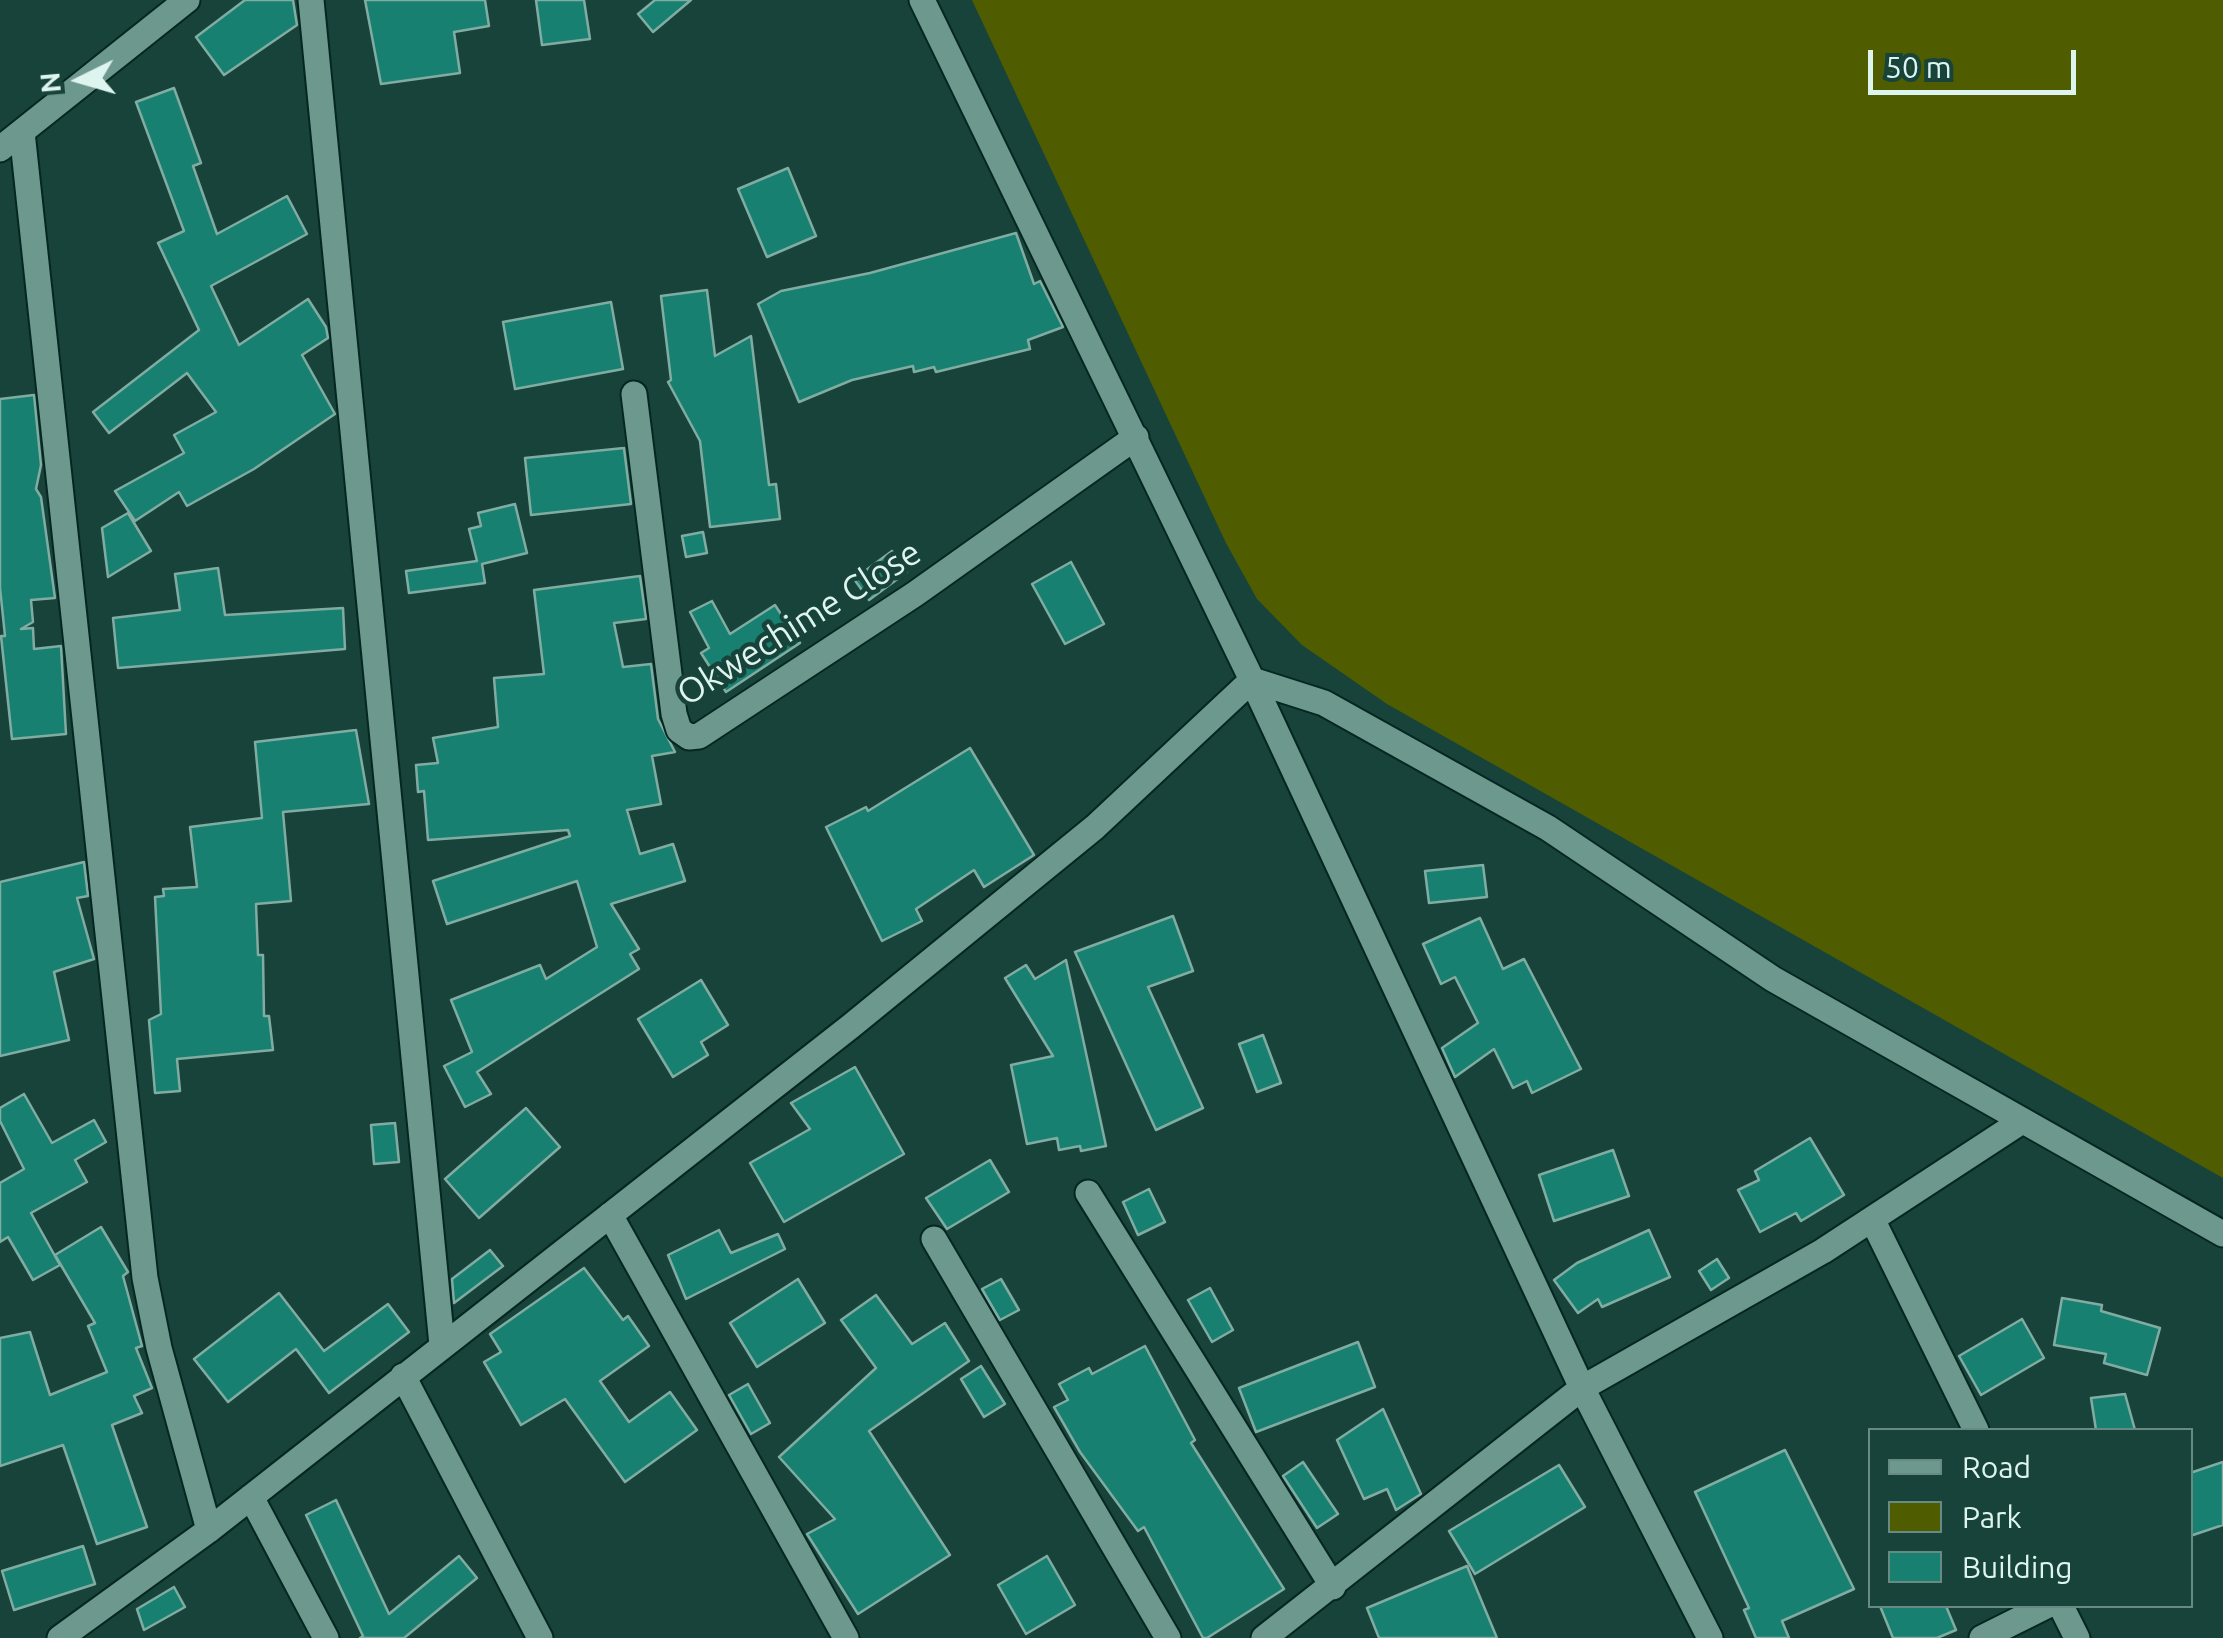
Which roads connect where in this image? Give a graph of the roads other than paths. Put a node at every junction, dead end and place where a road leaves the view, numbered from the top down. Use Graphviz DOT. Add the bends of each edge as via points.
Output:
graph roads {
  1 [pos="187,0"];
  2 [pos="311,0"];
  3 [pos="922,0"];
  4 [pos="22,132"];
  5 [pos="0,149"];
  6 [pos="634,394"];
  7 [pos="1136,438"];
  8 [pos="1252,680"];
  9 [pos="2022,1121"];
  10 [pos="1088,1193"];
  11 [pos="610,1215"];
  12 [pos="1872,1219"];
  13 [pos="2223,1234"];
  14 [pos="934,1239"];
  15 [pos="442,1345"];
  16 [pos="403,1376"];
  17 [pos="1582,1388"];
  18 [pos="1975,1428"];
  19 [pos="251,1497"];
  20 [pos="210,1530"];
  21 [pos="1333,1587"];
  22 [pos="2042,1608"];
  23 [pos="2062,1608"];
  24 [pos="60,1638"];
  25 [pos="326,1638"];
  26 [pos="540,1638"];
  27 [pos="846,1638"];
  28 [pos="1168,1638"];
  29 [pos="1264,1638"];
  30 [pos="1710,1638"];
  31 [pos="1982,1638"];
  32 [pos="2078,1638"];
  1 -- 4 [label="street"];
  2 -- 15 [label="street"];
  3 -- 7 [label="street"];
  4 -- 5 [label="street"];
  4 -- 20 [label="street" via="145,1278"];
  6 -- 7 [label="street, Okwechime Close" via="674,714 688,737 914,594"];
  7 -- 8 [label="street"];
  8 -- 9 [label="street" via="1324,704 1548,828 1773,980"];
  8 -- 11 [label="street" via="1096,827"];
  8 -- 17 [label="street"];
  9 -- 12 [label="street"];
  9 -- 13 [label="street"];
  10 -- 21 [label="street"];
  11 -- 15 [label="street"];
  11 -- 27 [label="street"];
  12 -- 17 [label="street"];
  12 -- 18 [label="street"];
  14 -- 28 [label="street"];
  15 -- 16 [label="street"];
  16 -- 19 [label="street"];
  16 -- 26 [label="street"];
  17 -- 21 [label="street"];
  17 -- 30 [label="street"];
  19 -- 20 [label="street"];
  19 -- 25 [label="street"];
  20 -- 24 [label="street"];
  21 -- 29 [label="street"];
  22 -- 31 [label="street"];
  23 -- 32 [label="street"];
}
